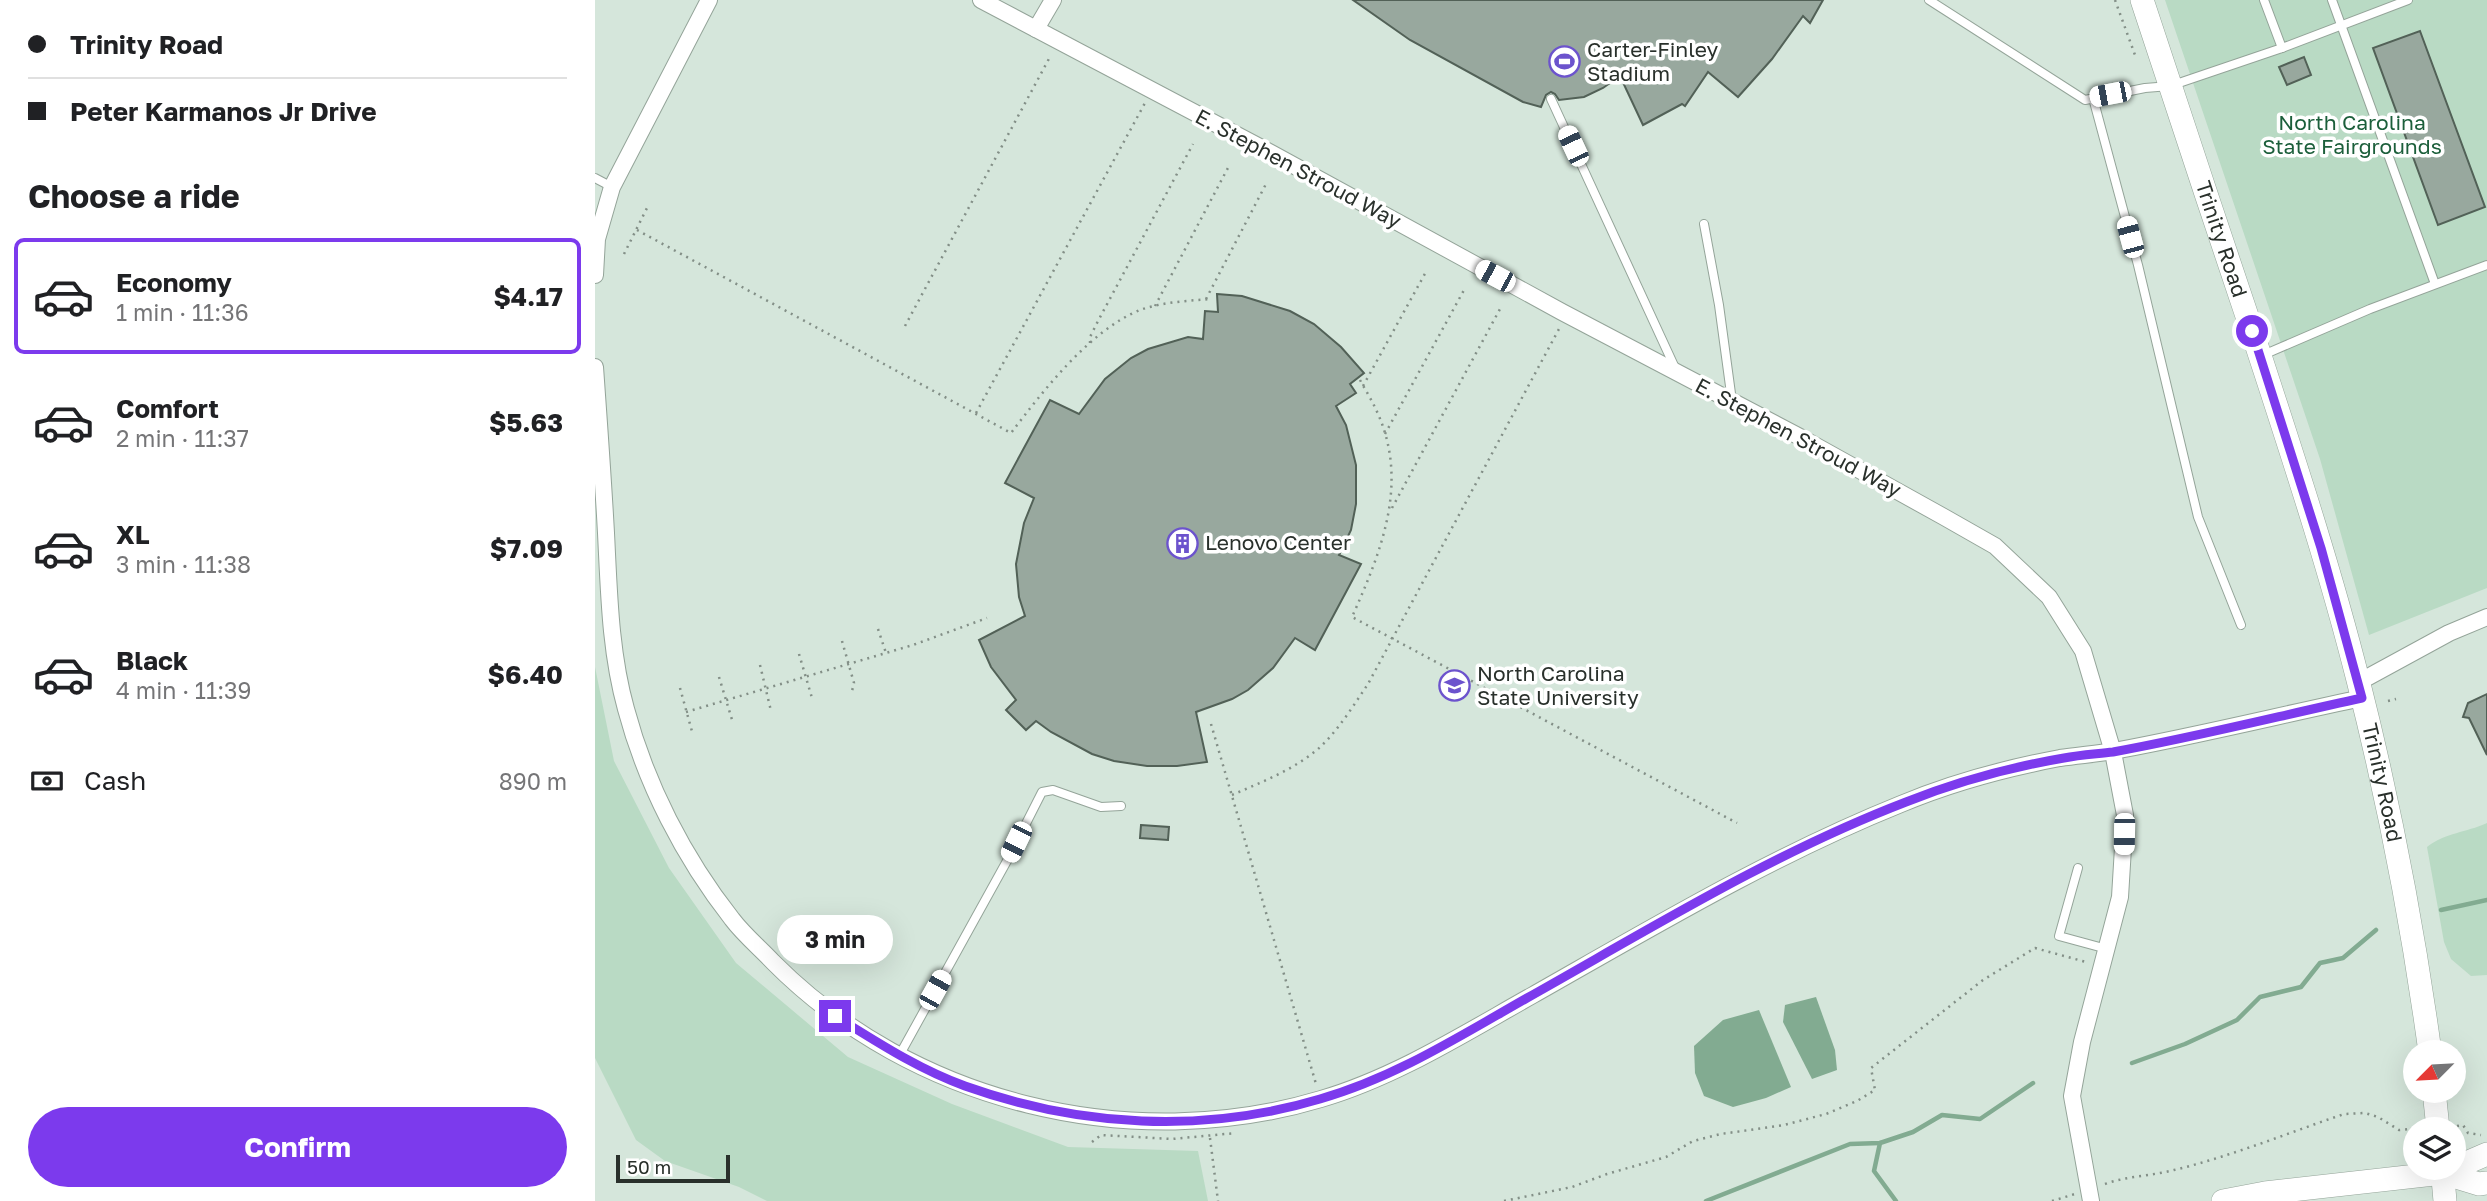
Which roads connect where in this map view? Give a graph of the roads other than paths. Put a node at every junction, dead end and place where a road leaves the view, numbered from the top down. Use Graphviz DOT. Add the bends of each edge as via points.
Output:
graph roads {
  1 [pos="709,0"];
  2 [pos="981,0"];
  3 [pos="1053,0"];
  4 [pos="1929,0"];
  5 [pos="2141,0"];
  6 [pos="2264,0"];
  7 [pos="2332,0"];
  8 [pos="2408,0"];
  9 [pos="2341,25"];
  10 [pos="1036,29"];
  11 [pos="2282,48"];
  12 [pos="2171,86"];
  13 [pos="2093,98"];
  14 [pos="1551,99"];
  15 [pos="595,178"];
  16 [pos="612,187"];
  17 [pos="1704,224"];
  18 [pos="2487,265"];
  19 [pos="595,275"];
  20 [pos="2435,284"];
  21 [pos="2260,356"];
  22 [pos="595,368"];
  23 [pos="1677,374"];
  24 [pos="1732,403"];
  25 [pos="2487,617"];
  26 [pos="2241,625"];
  27 [pos="2360,690"];
  28 [pos="2113,752"];
  29 [pos="1121,806"];
  30 [pos="2078,868"];
  31 [pos="2107,949"];
  32 [pos="2428,1040"];
  33 [pos="899,1055"];
  34 [pos="2487,1154"];
  35 [pos="2466,1162"];
  36 [pos="2403,1175"];
  37 [pos="2466,1179"];
  38 [pos="2444,1180"];
  39 [pos="2487,1183"];
  40 [pos="2091,1201"];
  41 [pos="2223,1201"];
  42 [pos="2445,1201"];
  1 -- 16 [label="street"];
  2 -- 10 [label="street, E. Stephen Stroud Way"];
  3 -- 10 [label="street"];
  4 -- 13 [label="lane" via="2085,100"];
  5 -- 12 [label="main road, Trinity Road"];
  6 -- 11 [label="lane"];
  7 -- 9 [label="lane"];
  8 -- 9 [label="lane"];
  9 -- 11 [label="lane"];
  9 -- 20 [label="lane"];
  10 -- 23 [label="street, E. Stephen Stroud Way"];
  11 -- 12 [label="lane"];
  12 -- 13 [label="lane"];
  12 -- 21 [label="main road, Trinity Road"];
  13 -- 26 [label="lane" via="2198,517"];
  14 -- 23 [label="lane"];
  15 -- 16 [label="lane"];
  16 -- 19 [label="street" via="602,213"];
  17 -- 24 [label="lane"];
  18 -- 20 [label="lane"];
  20 -- 21 [label="lane"];
  21 -- 27 [label="main road, Trinity Road"];
  22 -- 33 [label="street" via="610,619 624,705 639,752 675,831 736,924 835,1016"];
  23 -- 24 [label="street, E. Stephen Stroud Way"];
  24 -- 28 [label="street, E. Stephen Stroud Way" via="1995,546 2049,597 2083,651"];
  25 -- 27 [label="street" via="2449,633"];
  27 -- 28 [label="street"];
  27 -- 32 [label="main road, Trinity Road" via="2405,895"];
  28 -- 31 [label="street, E. Stephen Stroud Way" via="2125,815 2124,852 2120,897"];
  28 -- 33 [label="street" via="2060,758 1976,778 1907,801 1795,849 1454,1039 1387,1074 1320,1099 1208,1120 1150,1123 1095,1118 963,1086"];
  29 -- 33 [label="lane" via="1101,807 1052,790 1042,792"];
  30 -- 31 [label="lane" via="2059,936"];
  31 -- 40 [label="street, E. Stephen Stroud Way" via="2072,1097"];
  34 -- 35 [label="main road"];
  36 -- 41 [label="main road"];
  37 -- 39 [label="main road"];
  38 -- 42 [label="main road"];
}
